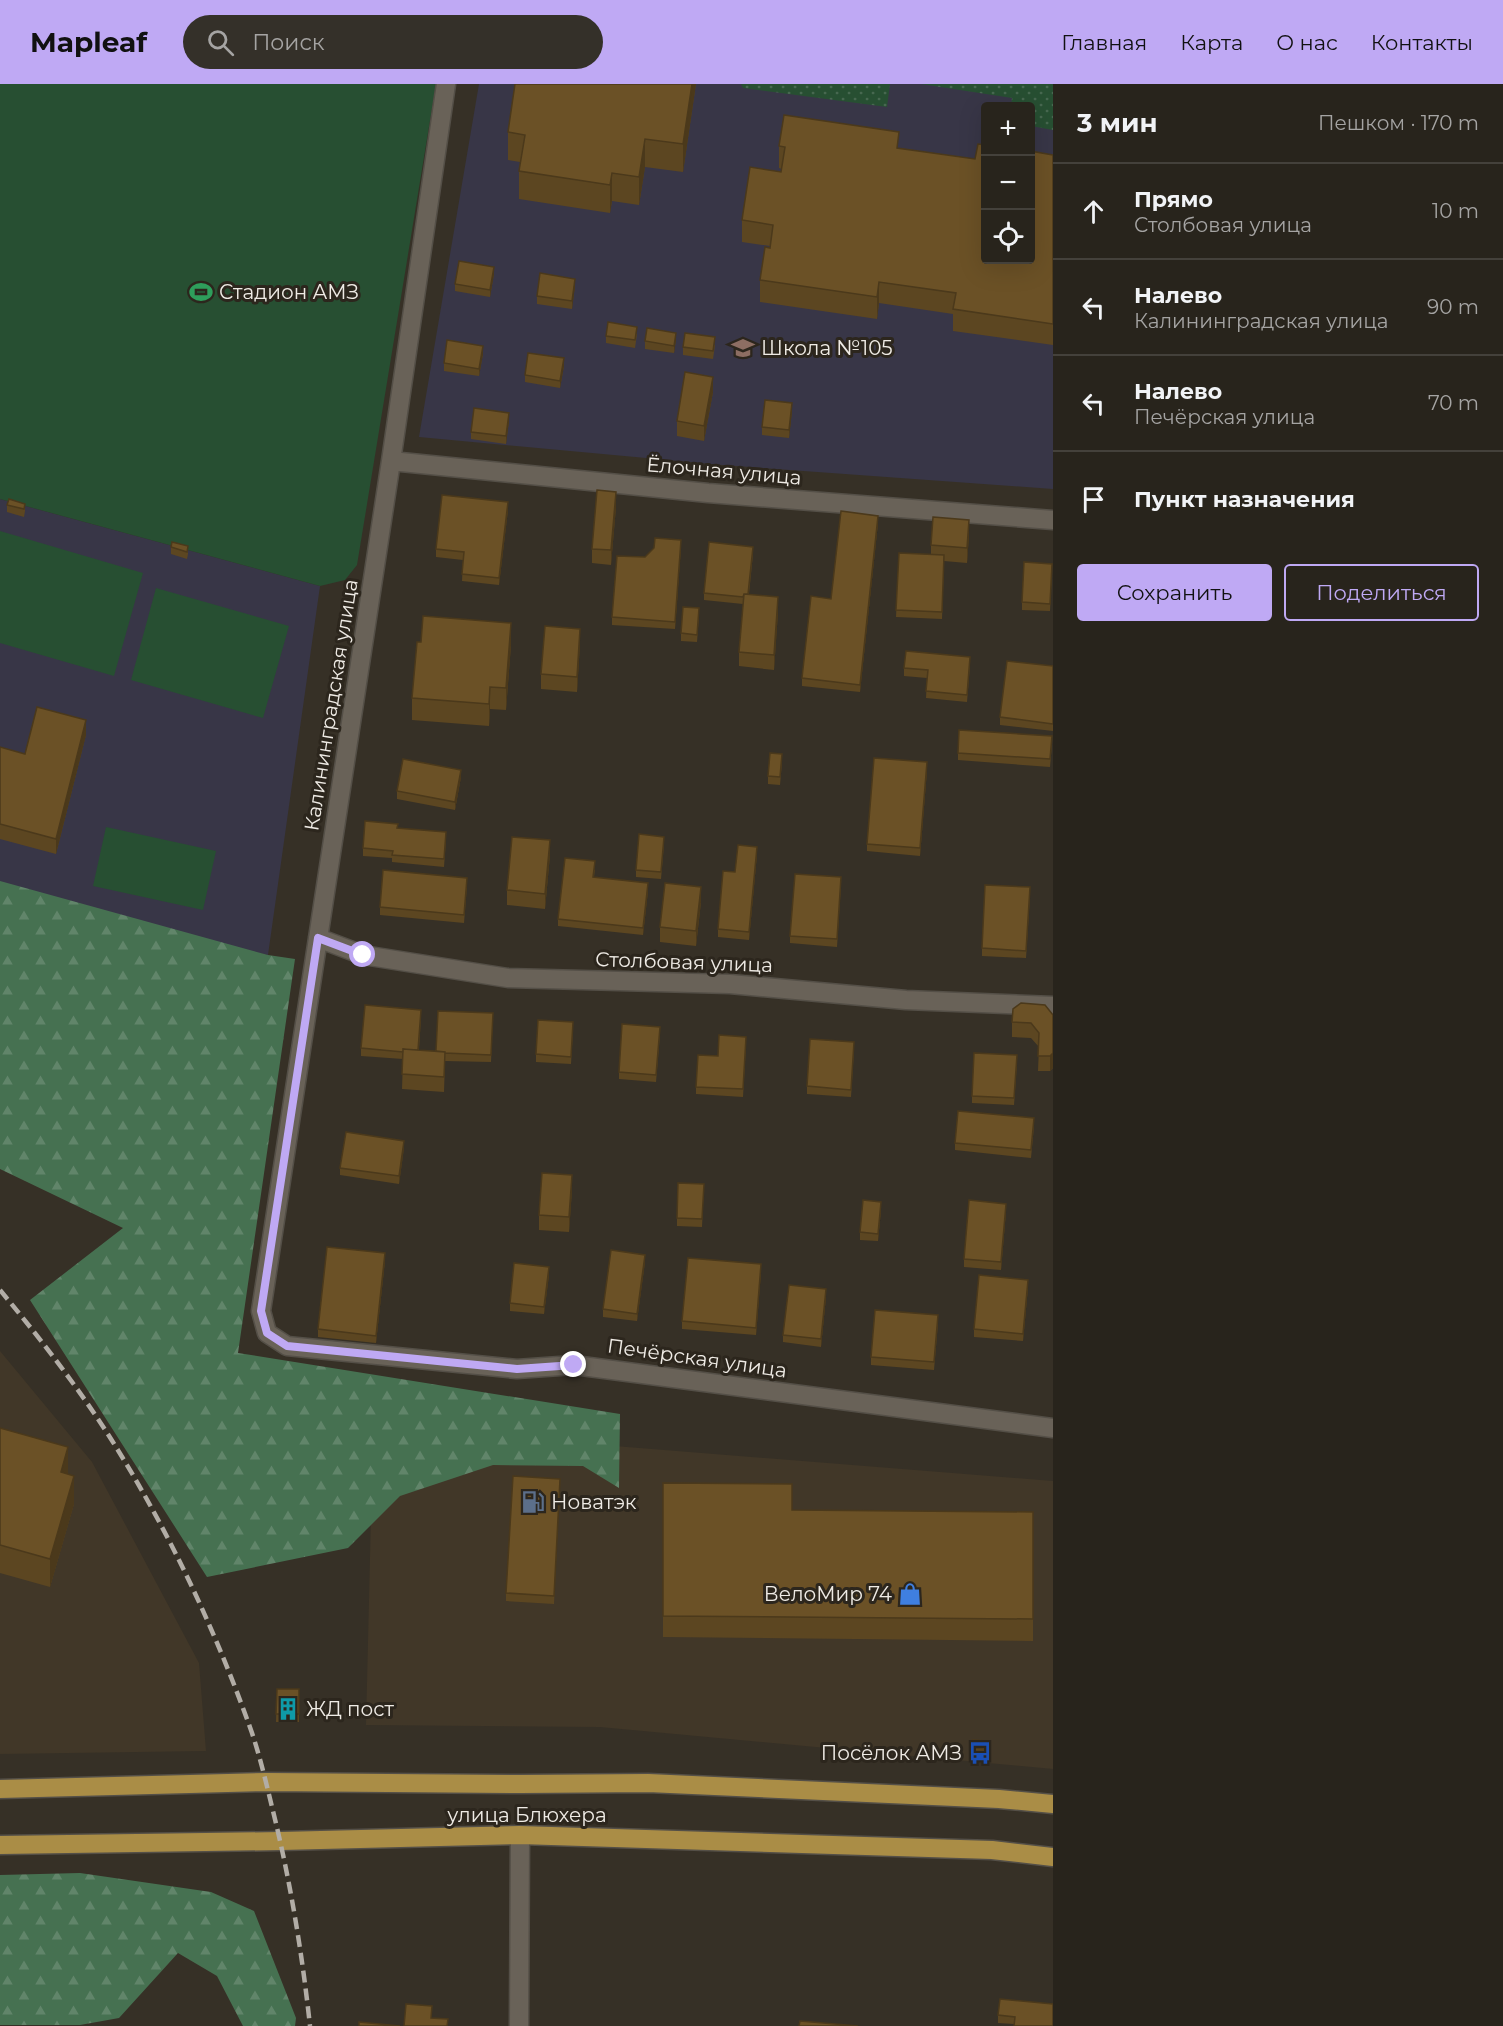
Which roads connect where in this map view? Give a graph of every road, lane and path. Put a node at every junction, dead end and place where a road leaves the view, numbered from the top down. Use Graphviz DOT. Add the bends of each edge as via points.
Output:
graph roads {
  1 [pos="446,84"];
  2 [pos="391,461"];
  3 [pos="1053,520"];
  4 [pos="318,938"];
  5 [pos="1053,1006"];
  6 [pos="267,1333"];
  7 [pos="1053,1428"];
  8 [pos="0,1789"];
  9 [pos="1053,1804"];
  10 [pos="520,1835"];
  11 [pos="0,1845"];
  12 [pos="1053,1857"];
  13 [pos="519,2026"];
  1 -- 2 [label="street, Калининградская улица"];
  2 -- 3 [label="street, Ёлочная улица" via="708,493"];
  2 -- 4 [label="street, Калининградская улица"];
  4 -- 5 [label="street, Столбовая улица" via="363,955 508,978 730,984 906,1000"];
  4 -- 6 [label="street, Калининградская улица" via="261,1311"];
  6 -- 7 [label="street, Печёрская улица" via="287,1346 517,1369 574,1365"];
  8 -- 9 [label="main road, улица Блюхера" via="266,1782 648,1783"];
  10 -- 11 [label="main road, улица Блюхера"];
  10 -- 12 [label="main road, улица Блюхера" via="992,1851"];
  10 -- 13 [label="street"];
}
